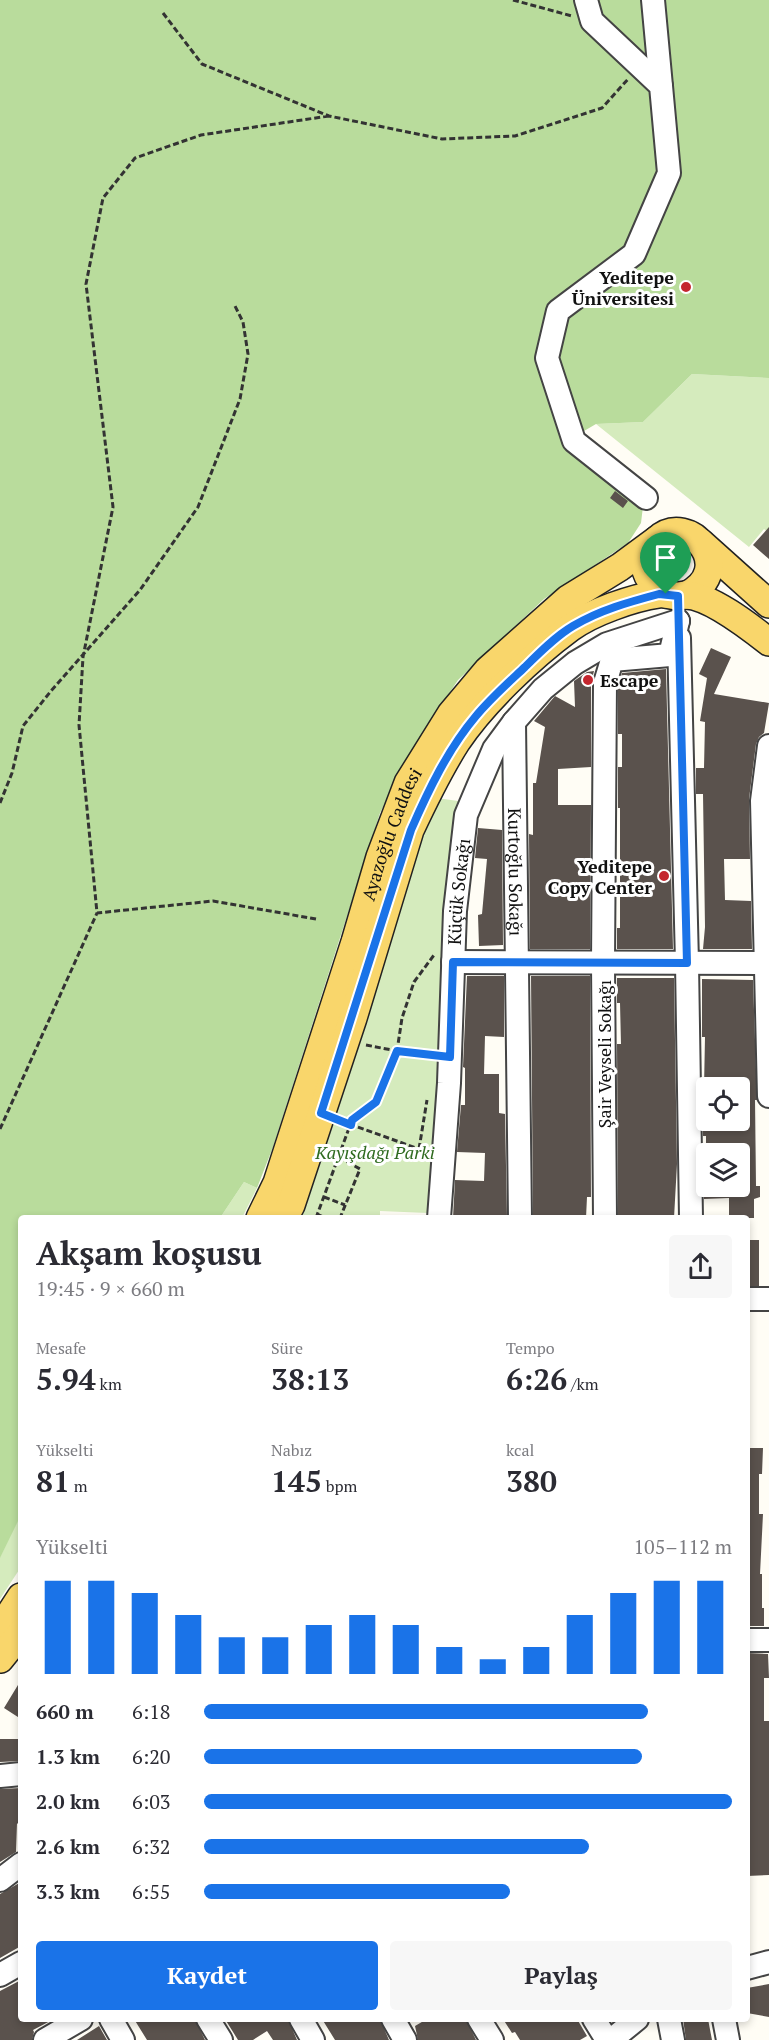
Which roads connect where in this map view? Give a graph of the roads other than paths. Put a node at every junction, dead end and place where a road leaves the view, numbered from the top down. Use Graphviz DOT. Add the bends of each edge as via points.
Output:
graph roads {
  1 [pos="653,0"];
  2 [pos="589,11"];
  3 [pos="661,86"];
  4 [pos="646,498"];
  5 [pos="658,539"];
  6 [pos="700,542"];
  7 [pos="766,596"];
  8 [pos="677,602"];
  9 [pos="769,642"];
  10 [pos="514,722"];
  11 [pos="769,746"];
  12 [pos="453,962"];
  13 [pos="517,962"];
  14 [pos="603,963"];
  15 [pos="687,963"];
  16 [pos="767,963"];
  17 [pos="769,1096"];
  18 [pos="261,1215"];
  19 [pos="286,1215"];
  20 [pos="439,1215"];
  21 [pos="520,1215"];
  22 [pos="605,1215"];
  23 [pos="691,1215"];
  24 [pos="750,1299"];
  25 [pos="769,1299"];
  26 [pos="18,1602"];
  27 [pos="0,1629"];
  28 [pos="18,1637"];
  29 [pos="750,1640"];
  30 [pos="769,1640"];
  31 [pos="0,1659"];
  32 [pos="18,1774"];
  33 [pos="0,1776"];
  34 [pos="18,1866"];
  35 [pos="0,1880"];
  36 [pos="769,1962"];
  37 [pos="18,1965"];
  38 [pos="750,1967"];
  39 [pos="0,1975"];
  40 [pos="76,2022"];
  41 [pos="113,2022"];
  42 [pos="210,2022"];
  43 [pos="303,2022"];
  44 [pos="395,2022"];
  45 [pos="481,2022"];
  46 [pos="596,2022"];
  47 [pos="633,2022"];
  48 [pos="670,2022"];
  49 [pos="725,2022"];
  50 [pos="45,2040"];
  51 [pos="123,2040"];
  52 [pos="221,2040"];
  53 [pos="313,2040"];
  54 [pos="405,2040"];
  55 [pos="492,2040"];
  56 [pos="609,2040"];
  57 [pos="673,2040"];
  58 [pos="728,2040"];
  1 -- 3 [label="street"];
  2 -- 3 [label="street"];
  3 -- 4 [label="street" via="669,173 634,254 558,311 547,358 574,441"];
  5 -- 6 [label="main road" via="675,532"];
  5 -- 8 [label="main road" via="646,556 648,576 653,585"];
  5 -- 18 [label="main road, Ayazoğlu Caddesi" via="568,599 488,670 451,714 408,783 380,857 277,1183"];
  6 -- 7 [label="main road"];
  6 -- 8 [label="main road" via="709,568 702,584"];
  8 -- 9 [label="main road" via="705,600"];
  8 -- 10 [label="street" via="575,663 543,689"];
  8 -- 14 [label="street, Şair Veyseli Sokağı" via="670,655 612,660 605,683"];
  8 -- 15 [label="street"];
  8 -- 19 [label="main road, Ayazoğlu Caddesi" via="641,599 604,610 571,627 500,691 457,742 411,830"];
  10 -- 12 [label="street, Küçük Sokağı" via="494,749 466,815"];
  10 -- 13 [label="street, Kurtoğlu Sokağı"];
  11 -- 16 [label="street" via="762,801"];
  12 -- 13 [label="street"];
  12 -- 20 [label="street, Küçük Sokağı"];
  13 -- 14 [label="street"];
  13 -- 21 [label="street, Kurtoğlu Sokağı"];
  14 -- 15 [label="street"];
  14 -- 22 [label="street, Şair Veyseli Sokağı"];
  15 -- 16 [label="street"];
  15 -- 23 [label="street"];
  16 -- 17 [label="street"];
  24 -- 25 [label="street"];
  26 -- 27 [label="main road"];
  28 -- 31 [label="main road"];
  29 -- 30 [label="street"];
  32 -- 33 [label="street"];
  34 -- 35 [label="street"];
  36 -- 38 [label="street"];
  37 -- 39 [label="street"];
  40 -- 50 [label="street"];
  41 -- 51 [label="street"];
  42 -- 52 [label="street"];
  43 -- 53 [label="street"];
  44 -- 54 [label="street"];
  45 -- 55 [label="street"];
  46 -- 56 [label="street"];
  47 -- 56 [label="street"];
  48 -- 57 [label="street"];
  49 -- 58 [label="street"];
}
